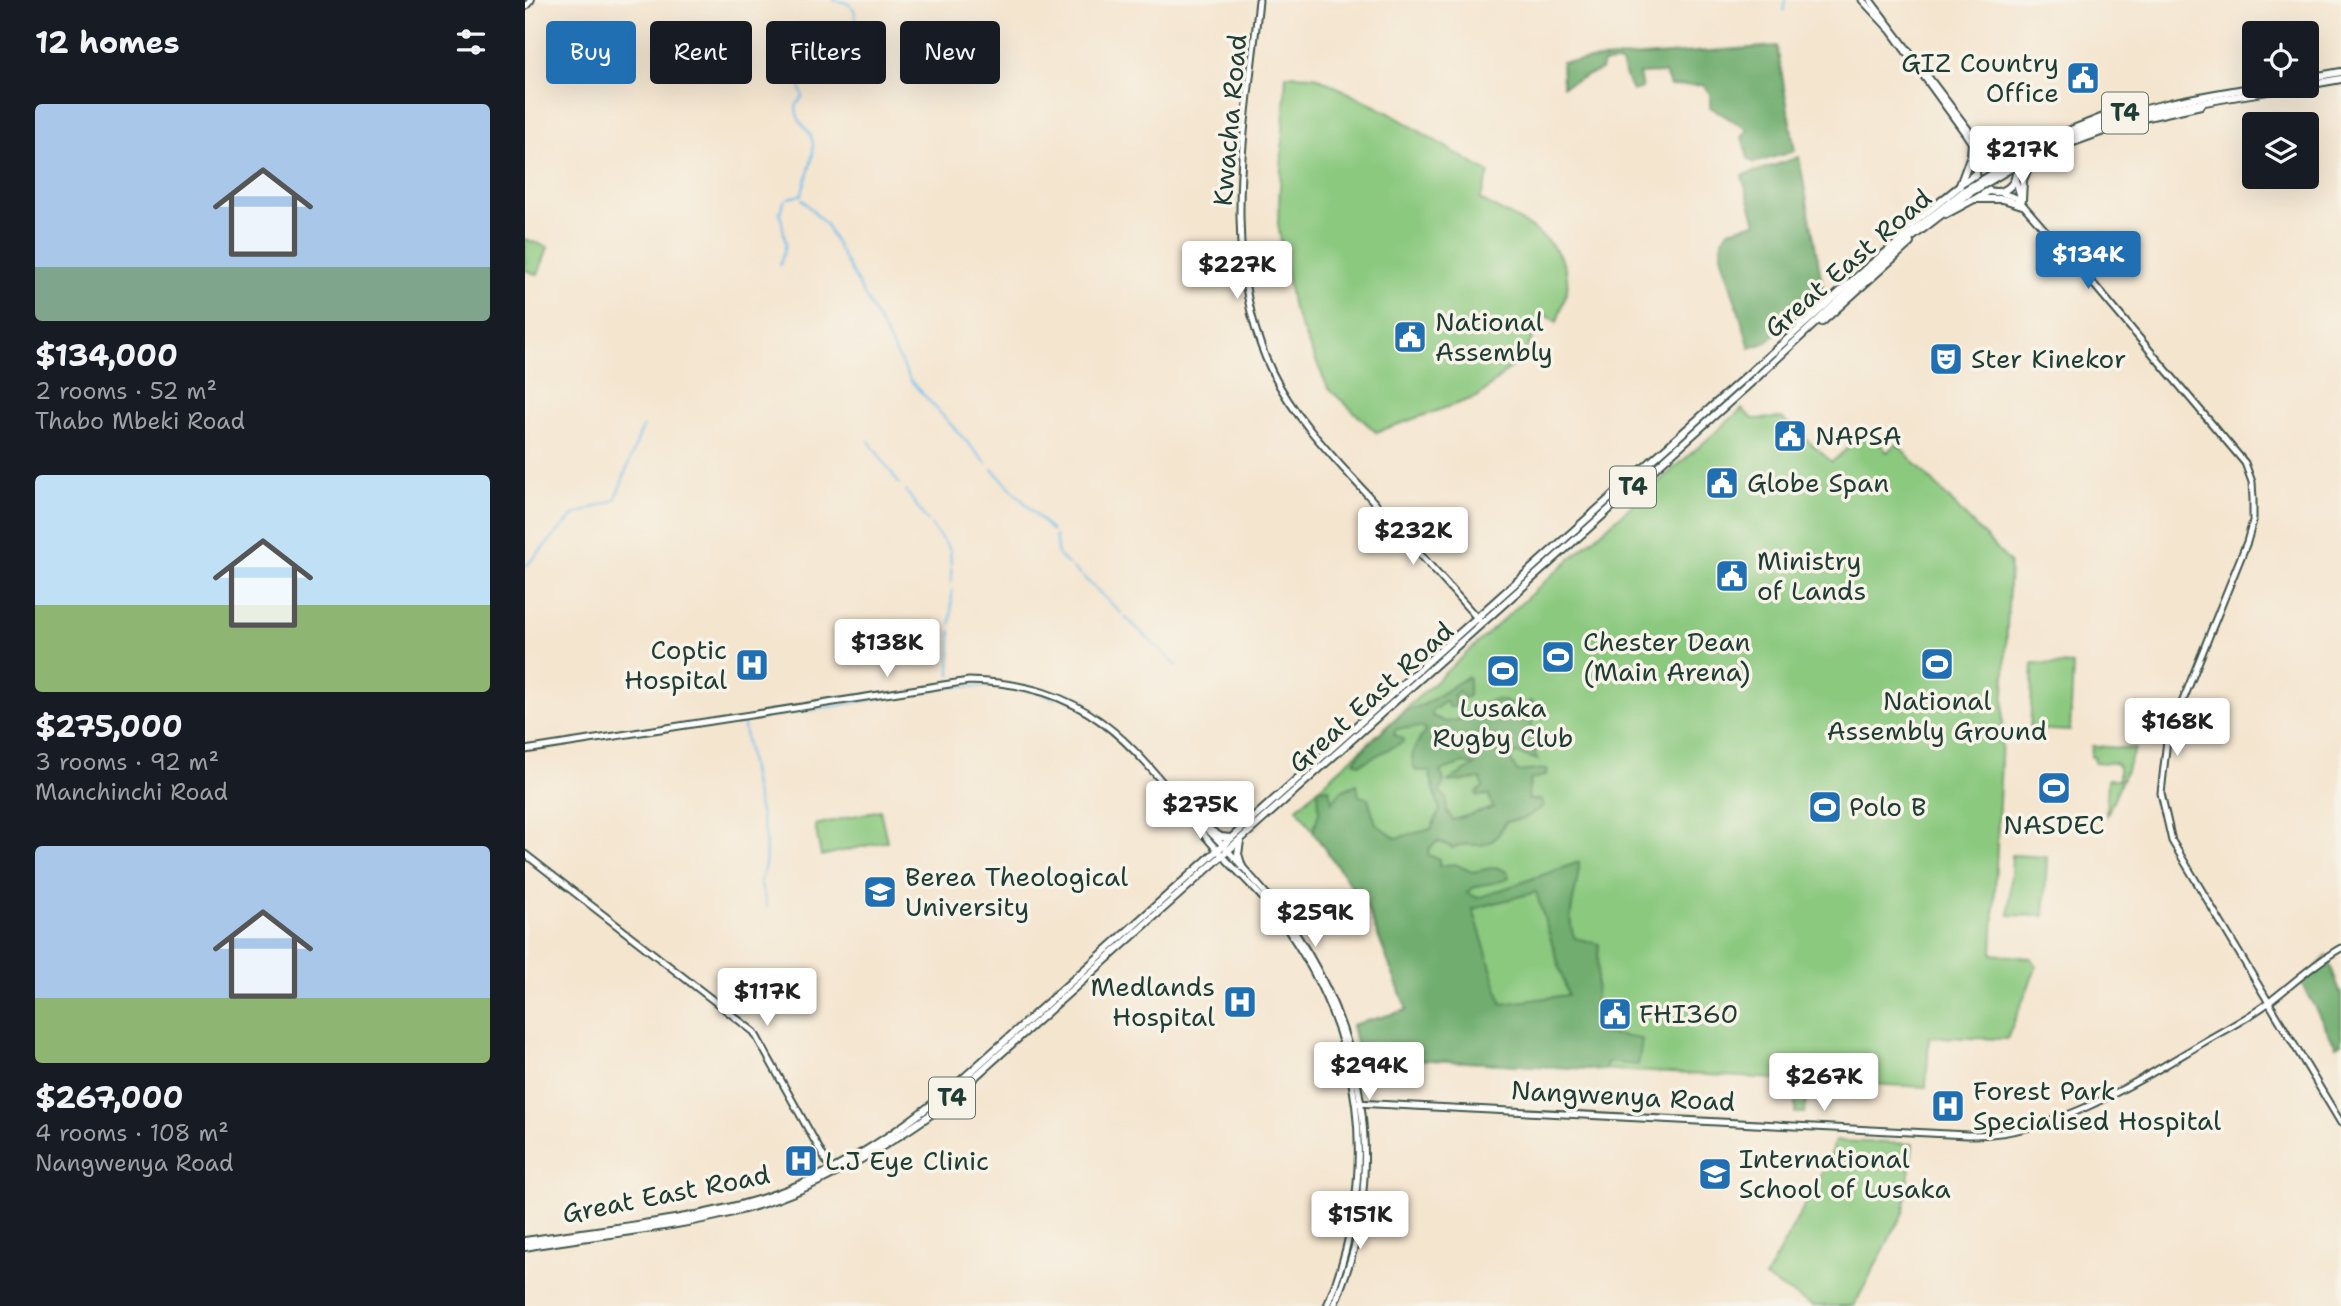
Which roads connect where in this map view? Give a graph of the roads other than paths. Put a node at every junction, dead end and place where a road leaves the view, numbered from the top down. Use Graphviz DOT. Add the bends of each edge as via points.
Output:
graph roads {
  1 [pos="531,0"];
  2 [pos="1259,0"];
  3 [pos="1862,0"];
  4 [pos="1870,0"];
  5 [pos="525,7"];
  6 [pos="2341,72"];
  7 [pos="2319,76"];
  8 [pos="2341,79"];
  9 [pos="2319,83"];
  10 [pos="2242,91"];
  11 [pos="2242,92"];
  12 [pos="2228,94"];
  13 [pos="1972,143"];
  14 [pos="1997,152"];
  15 [pos="2029,157"];
  16 [pos="1977,170"];
  17 [pos="2016,177"];
  18 [pos="1989,191"];
  19 [pos="1965,192"];
  20 [pos="1999,192"];
  21 [pos="2022,202"];
  22 [pos="2086,260"];
  23 [pos="2079,268"];
  24 [pos="2093,268"];
  25 [pos="2085,274"];
  26 [pos="2110,304"];
  27 [pos="1480,621"];
  28 [pos="525,750"];
  29 [pos="1194,818"];
  30 [pos="1205,827"];
  31 [pos="1232,838"];
  32 [pos="1241,839"];
  33 [pos="525,854"];
  34 [pos="1223,854"];
  35 [pos="1243,867"];
  36 [pos="2341,948"];
  37 [pos="2268,1003"];
  38 [pos="1359,1103"];
  39 [pos="1372,1104"];
  40 [pos="1363,1113"];
  41 [pos="2341,1123"];
  42 [pos="831,1170"];
  43 [pos="525,1244"];
  44 [pos="1327,1306"];
  45 [pos="1334,1306"];
  1 -- 5 [label="main road"];
  2 -- 27 [label="main road, Kwacha Road" via="1241,233 1259,336 1272,372 1311,432"];
  3 -- 13 [label="main road" via="1891,31"];
  4 -- 14 [label="main road" via="1977,141"];
  6 -- 7 [label="main road"];
  8 -- 9 [label="main road"];
  10 -- 12 [label="main road, Great East Road / T4"];
  11 -- 12 [label="main road, Great East Road / T4"];
  12 -- 14 [label="main road, Great East Road / T4" via="2179,96 2131,107 2028,147"];
  12 -- 15 [label="main road, Great East Road / T4" via="2133,116"];
  13 -- 16 [label="main road"];
  13 -- 19 [label="main road"];
  14 -- 16 [label="main road" via="1982,158"];
  14 -- 17 [label="main road" via="2012,159"];
  15 -- 17 [label="main road, Great East Road / T4"];
  15 -- 19 [label="main road, Great East Road / T4, bridge"];
  15 -- 21 [label="main road"];
  16 -- 18 [label="main road" via="1980,184"];
  16 -- 19 [label="main road, Great East Road / T4"];
  17 -- 20 [label="main road" via="2009,188"];
  17 -- 21 [label="main road"];
  18 -- 19 [label="main road, Great East Road / T4"];
  18 -- 20 [label="main road"];
  19 -- 21 [label="main road"];
  19 -- 27 [label="main road, Great East Road / T4" via="1885,258"];
  19 -- 27 [label="main road, Great East Road / T4" via="1882,254"];
  20 -- 21 [label="main road"];
  21 -- 22 [label="main road" via="2065,248"];
  21 -- 23 [label="main road"];
  22 -- 23 [label="main road"];
  22 -- 24 [label="main road"];
  23 -- 25 [label="main road"];
  24 -- 25 [label="main road"];
  24 -- 26 [label="main road"];
  25 -- 26 [label="main road"];
  26 -- 37 [label="main road" via="2225,437 2245,463 2252,482 2251,527 2167,740 2161,793 2166,823 2180,856"];
  27 -- 31 [label="main road, Great East Road / T4"];
  27 -- 32 [label="main road, Great East Road / T4"];
  28 -- 29 [label="main road" via="953,682 1015,683 1066,700 1105,723"];
  29 -- 30 [label="main road"];
  29 -- 34 [label="main road"];
  30 -- 31 [label="main road"];
  30 -- 34 [label="main road"];
  31 -- 34 [label="main road, Great East Road / T4"];
  32 -- 34 [label="main road, Great East Road / T4"];
  32 -- 35 [label="main road" via="1238,854"];
  33 -- 42 [label="main road" via="754,1032"];
  34 -- 35 [label="main road"];
  34 -- 38 [label="main road" via="1279,919 1318,981 1340,1034"];
  34 -- 42 [label="main road, Great East Road / T4" via="932,1105"];
  34 -- 43 [label="main road, Great East Road / T4" via="961,1090 868,1157 801,1189 738,1211"];
  35 -- 38 [label="main road" via="1283,915 1323,978 1346,1033"];
  36 -- 37 [label="main road, Nangwenya Road"];
  37 -- 39 [label="main road, Nangwenya Road" via="2111,1098 1996,1134"];
  37 -- 41 [label="main road"];
  38 -- 39 [label="main road, Nangwenya Road"];
  38 -- 40 [label="main road"];
  38 -- 44 [label="main road" via="1359,1187 1350,1240"];
  39 -- 40 [label="main road"];
  40 -- 45 [label="main road" via="1364,1187 1356,1242"];
  42 -- 43 [label="main road, Great East Road / T4" via="735,1205"];
}
